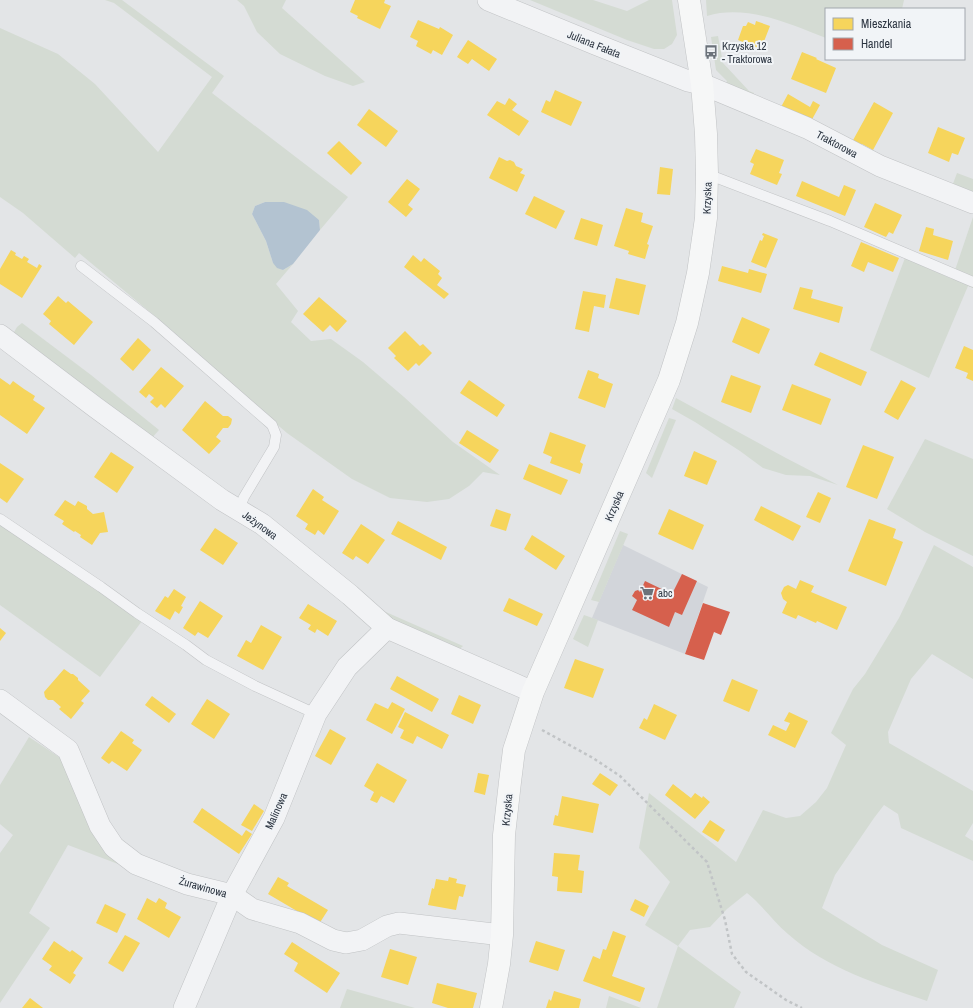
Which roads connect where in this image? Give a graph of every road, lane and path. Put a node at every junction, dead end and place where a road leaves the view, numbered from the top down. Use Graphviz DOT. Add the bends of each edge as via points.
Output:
graph roads {
  1 [pos="488,0"];
  2 [pos="689,0"];
  3 [pos="702,84"];
  4 [pos="708,174"];
  5 [pos="973,203"];
  6 [pos="81,266"];
  7 [pos="973,282"];
  8 [pos="0,335"];
  9 [pos="239,509"];
  10 [pos="0,519"];
  11 [pos="387,628"];
  12 [pos="533,692"];
  13 [pos="0,700"];
  14 [pos="316,714"];
  15 [pos="524,719"];
  16 [pos="232,895"];
  17 [pos="502,935"];
  18 [pos="184,1008"];
  19 [pos="491,1008"];
  20 [pos="802,1008"];
  1 -- 3 [label="street, Juliana Fałata" via="688,81"];
  2 -- 3 [label="street, Krzyska"];
  3 -- 4 [label="street, Krzyska"];
  3 -- 5 [label="street, Traktorowa" via="807,128 880,166"];
  4 -- 7 [label="lane" via="830,221"];
  4 -- 12 [label="street, Krzyska" via="701,259 678,354 658,407"];
  6 -- 9 [label="lane" via="154,322 272,425 276,435 274,448"];
  8 -- 9 [label="street, Jeżynowa" via="178,468 222,500"];
  9 -- 11 [label="street, Jeżynowa" via="262,524"];
  10 -- 14 [label="lane" via="206,660"];
  11 -- 12 [label="street, Jeżynowa"];
  11 -- 14 [label="street, Malinowa" via="347,667"];
  12 -- 15 [label="street, Krzyska"];
  13 -- 16 [label="street, Żurawinowa" via="68,750 100,826 114,847 136,864 187,884"];
  14 -- 16 [label="street, Malinowa" via="274,818"];
  15 -- 17 [label="street, Krzyska" via="514,750 504,836"];
  15 -- 20 [label="path" via="620,776 708,862 732,954 746,972"];
  16 -- 17 [label="street, Żurawinowa" via="252,909 300,922 332,940 346,944 362,940 387,926 400,923"];
  16 -- 18 [label="street, Malinowa"];
  17 -- 19 [label="street, Krzyska"];
}
